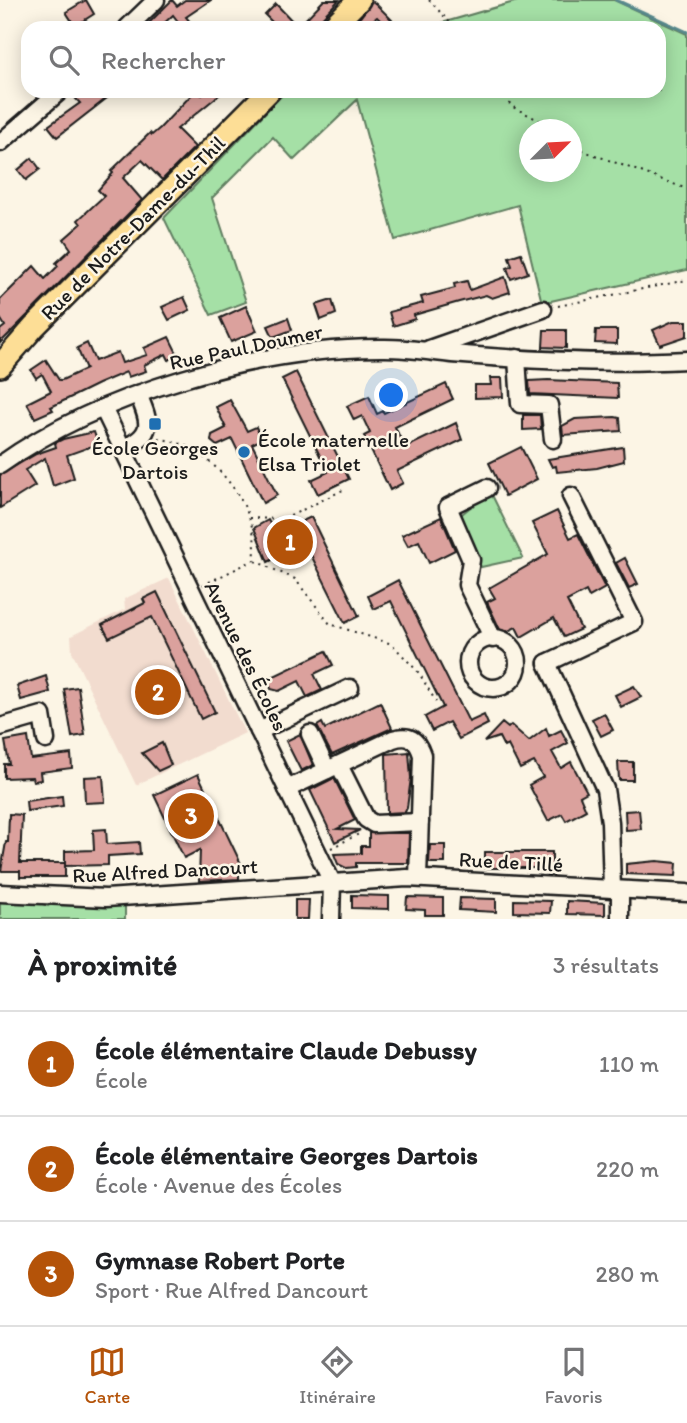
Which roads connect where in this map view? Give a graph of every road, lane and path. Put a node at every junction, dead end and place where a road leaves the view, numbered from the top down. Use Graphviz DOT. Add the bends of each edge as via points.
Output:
graph roads {
  1 [pos="359,0"];
  2 [pos="429,0"];
  3 [pos="154,3"];
  4 [pos="135,21"];
  5 [pos="338,21"];
  6 [pos="448,21"];
  7 [pos="52,98"];
  8 [pos="262,98"];
  9 [pos="506,98"];
  10 [pos="536,119"];
  11 [pos="0,143"];
  12 [pos="582,149"];
  13 [pos="687,189"];
  14 [pos="687,280"];
  15 [pos="543,309"];
  16 [pos="427,350"];
  17 [pos="517,358"];
  18 [pos="687,360"];
  19 [pos="0,366"];
  20 [pos="138,394"];
  21 [pos="103,408"];
  22 [pos="145,434"];
  23 [pos="553,439"];
  24 [pos="123,449"];
  25 [pos="0,465"];
  26 [pos="487,488"];
  27 [pos="345,489"];
  28 [pos="571,496"];
  29 [pos="248,518"];
  30 [pos="254,560"];
  31 [pos="191,591"];
  32 [pos="493,639"];
  33 [pos="518,664"];
  34 [pos="550,670"];
  35 [pos="350,688"];
  36 [pos="436,702"];
  37 [pos="0,727"];
  38 [pos="259,731"];
  39 [pos="310,734"];
  40 [pos="46,740"];
  41 [pos="333,767"];
  42 [pos="287,789"];
  43 [pos="370,821"];
  44 [pos="420,822"];
  45 [pos="318,854"];
  46 [pos="418,878"];
  47 [pos="332,882"];
  48 [pos="616,889"];
  49 [pos="0,892"];
  50 [pos="687,893"];
  51 [pos="331,919"];
  52 [pos="620,919"];
  1 -- 5 [label="main road"];
  2 -- 6 [label="path"];
  3 -- 4 [label="street"];
  7 -- 11 [label="street"];
  8 -- 19 [label="main road, Rue de Notre-Dame-du-Thil"];
  9 -- 10 [label="path" via="511,106"];
  12 -- 13 [label="path"];
  14 -- 15 [label="path"];
  15 -- 16 [label="street"];
  16 -- 17 [label="street, Rue Paul Doumer"];
  16 -- 20 [label="street, Rue Paul Doumer" via="356,348 283,358"];
  17 -- 18 [label="street, Rue Paul Doumer"];
  17 -- 23 [label="street" via="520,404 549,405"];
  20 -- 21 [label="street, Rue Paul Doumer"];
  20 -- 22 [label="street" via="148,421"];
  21 -- 24 [label="street, Avenue des Écoles"];
  21 -- 25 [label="street, Rue Paul Doumer" via="52,430"];
  22 -- 24 [label="street"];
  22 -- 29 [label="path" via="188,447 208,461 227,479"];
  24 -- 31 [label="street, Avenue des Écoles"];
  26 -- 32 [label="street" via="448,508 471,560 467,585"];
  27 -- 29 [label="path" via="284,519"];
  28 -- 34 [label="street" via="634,622"];
  29 -- 30 [label="path" via="256,547"];
  30 -- 31 [label="path"];
  30 -- 36 [label="path" via="295,579 330,624 392,644 419,673"];
  31 -- 38 [label="street, Avenue des Écoles"];
  32 -- 33 [label="street" via="508,643"];
  32 -- 33 [label="street" via="478,644 469,658 475,681 490,688 506,684"];
  33 -- 34 [label="street" via="531,655"];
  34 -- 48 [label="street" via="604,789"];
  35 -- 38 [label="street"];
  37 -- 40 [label="street" via="42,715"];
  38 -- 42 [label="street, Avenue des Écoles"];
  39 -- 41 [label="street"];
  41 -- 42 [label="street"];
  41 -- 43 [label="street"];
  41 -- 44 [label="street" via="393,739 412,738 422,755"];
  42 -- 45 [label="street, Avenue des Écoles"];
  43 -- 44 [label="street"];
  43 -- 45 [label="path" via="359,835"];
  44 -- 46 [label="street"];
  45 -- 47 [label="street, Avenue des Écoles"];
  46 -- 47 [label="street, Rue de Tillé"];
  46 -- 48 [label="street, Rue de Tillé"];
  47 -- 49 [label="street, Rue Alfred Dancourt" via="106,898"];
  47 -- 51 [label="street"];
  48 -- 50 [label="street, Rue de Tillé"];
  48 -- 52 [label="street"];
}
